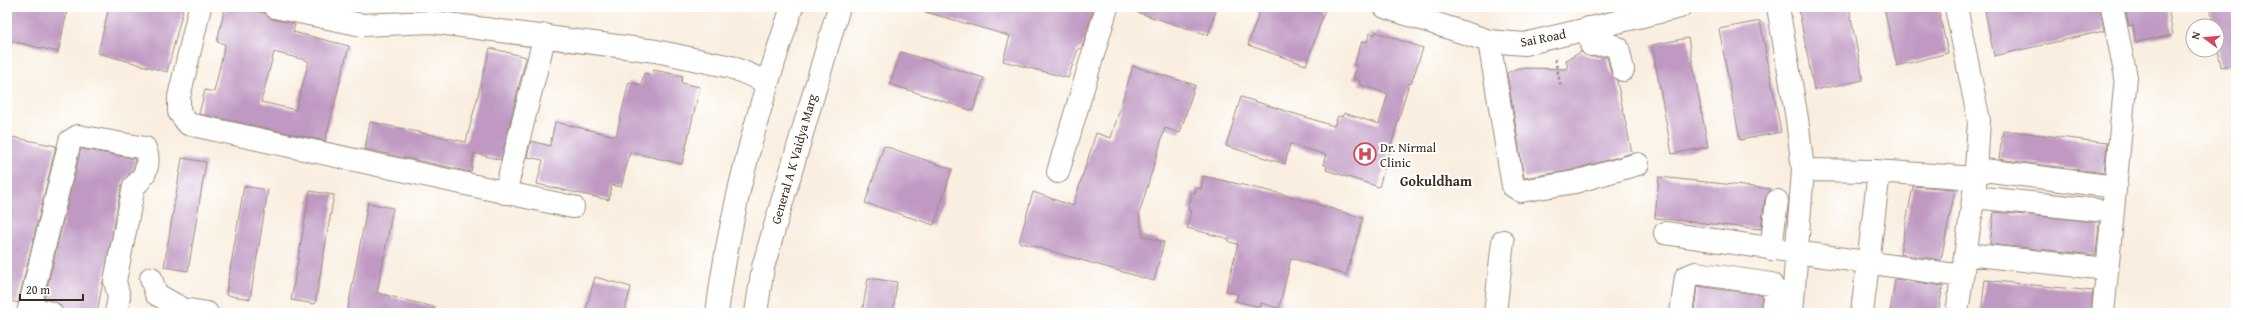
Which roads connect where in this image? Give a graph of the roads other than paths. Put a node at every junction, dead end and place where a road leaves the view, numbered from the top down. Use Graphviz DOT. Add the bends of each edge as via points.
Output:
graph roads {
  1 [pos="200,7"];
  2 [pos="275,7"];
  3 [pos="792,7"];
  4 [pos="839,7"];
  5 [pos="1107,7"];
  6 [pos="1385,7"];
  7 [pos="1680,7"];
  8 [pos="1778,7"];
  9 [pos="1956,7"];
  10 [pos="2112,7"];
  11 [pos="545,36"];
  12 [pos="1489,41"];
  13 [pos="1577,46"];
  14 [pos="1623,70"];
  15 [pos="767,82"];
  16 [pos="1638,164"];
  17 [pos="1803,170"];
  18 [pos="1058,172"];
  19 [pos="1879,172"];
  20 [pos="1975,181"];
  21 [pos="2115,187"];
  22 [pos="505,194"];
  23 [pos="1776,201"];
  24 [pos="573,207"];
  25 [pos="2096,210"];
  26 [pos="1666,233"];
  27 [pos="1504,241"];
  28 [pos="1771,249"];
  29 [pos="1798,253"];
  30 [pos="1966,254"];
  31 [pos="1868,264"];
  32 [pos="2107,269"];
  33 [pos="1962,276"];
  34 [pos="151,278"];
  35 [pos="41,312"];
  36 [pos="116,313"];
  37 [pos="207,313"];
  38 [pos="717,313"];
  39 [pos="756,313"];
  40 [pos="1495,313"];
  41 [pos="1681,313"];
  42 [pos="1772,313"];
  43 [pos="1792,313"];
  44 [pos="1862,313"];
  45 [pos="1957,313"];
  46 [pos="2103,313"];
  1 -- 22 [label="street" via="179,97 179,112 188,124"];
  2 -- 11 [label="street" via="362,25 431,22"];
  3 -- 15 [label="street"];
  4 -- 39 [label="street, General A K Vaidya Marg" via="763,267"];
  5 -- 18 [label="street"];
  6 -- 12 [label="street, Sai Road"];
  7 -- 13 [label="street, Sai Road"];
  8 -- 17 [label="street" via="1798,120"];
  9 -- 20 [label="street" via="1979,121"];
  10 -- 21 [label="street" via="2126,78"];
  11 -- 15 [label="street" via="674,55 731,67"];
  11 -- 22 [label="street"];
  12 -- 13 [label="street, Sai Road"];
  12 -- 16 [label="street" via="1513,186 1521,192 1548,188"];
  13 -- 14 [label="street" via="1609,44 1618,48"];
  15 -- 38 [label="street" via="747,150 734,210 723,262"];
  17 -- 19 [label="street"];
  17 -- 29 [label="street"];
  19 -- 20 [label="street"];
  19 -- 31 [label="street"];
  20 -- 21 [label="street"];
  20 -- 25 [label="street"];
  20 -- 30 [label="street"];
  21 -- 32 [label="street"];
  22 -- 24 [label="street"];
  23 -- 28 [label="street"];
  26 -- 28 [label="street"];
  27 -- 40 [label="street"];
  28 -- 29 [label="street"];
  29 -- 31 [label="street"];
  29 -- 43 [label="street"];
  30 -- 32 [label="street"];
  30 -- 33 [label="street"];
  31 -- 33 [label="street"];
  31 -- 44 [label="street"];
  32 -- 46 [label="street"];
  33 -- 45 [label="street"];
  34 -- 37 [label="street" via="156,294 182,309"];
  35 -- 36 [label="street" via="70,140 78,136 145,148 148,156 142,180 134,186 115,282 119,297"];
  41 -- 42 [label="street" via="1686,277 1696,273 1771,284 1775,290"];
}
